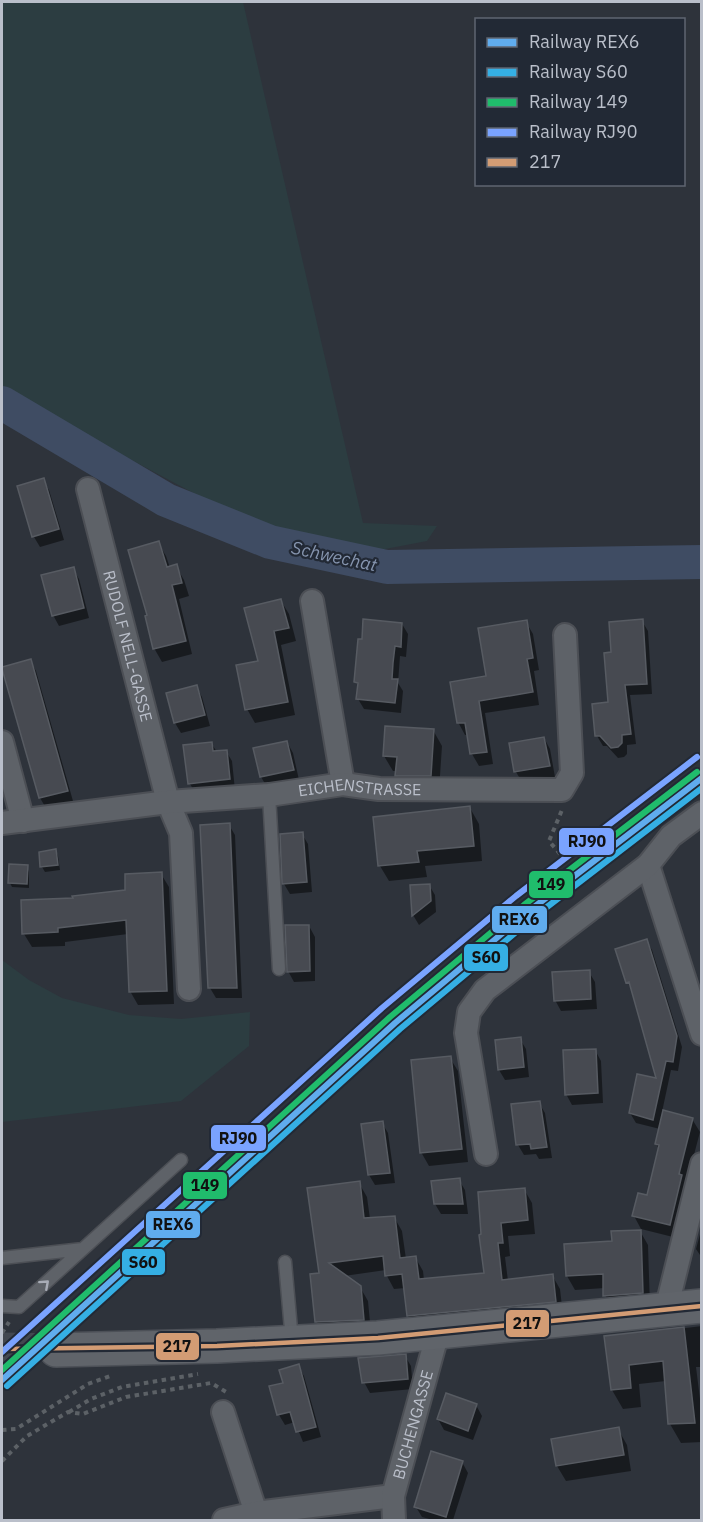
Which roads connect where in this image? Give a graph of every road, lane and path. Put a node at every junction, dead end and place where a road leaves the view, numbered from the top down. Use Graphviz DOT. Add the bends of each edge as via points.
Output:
graph roads {
  1 [pos="88,489"];
  2 [pos="312,601"];
  3 [pos="565,635"];
  4 [pos="2,742"];
  5 [pos="343,784"];
  6 [pos="562,790"];
  7 [pos="269,795"];
  8 [pos="168,802"];
  9 [pos="702,813"];
  10 [pos="12,822"];
  11 [pos="560,854"];
  12 [pos="648,865"];
  13 [pos="279,969"];
  14 [pos="694,978"];
  15 [pos="189,989"];
  16 [pos="702,1034"];
  17 [pos="486,1154"];
  18 [pos="181,1160"];
  19 [pos="702,1164"];
  20 [pos="83,1250"];
  21 [pos="2,1258"];
  22 [pos="285,1262"];
  23 [pos="2,1306"];
  24 [pos="702,1306"];
  25 [pos="666,1310"];
  26 [pos="438,1332"];
  27 [pos="292,1342"];
  28 [pos="56,1350"];
  29 [pos="200,1373"];
  30 [pos="122,1387"];
  31 [pos="126,1397"];
  32 [pos="227,1403"];
  33 [pos="68,1412"];
  34 [pos="2,1461"];
  35 [pos="393,1496"];
  36 [pos="256,1513"];
  37 [pos="225,1521"];
  38 [pos="394,1521"];
  1 -- 8 [label="street, RUDOLF NELL-GASSE"];
  2 -- 5 [label="street"];
  3 -- 6 [label="street" via="572,773"];
  4 -- 10 [label="street"];
  5 -- 6 [label="street, EICHENSTRASSE" via="379,789"];
  5 -- 7 [label="street, EICHENSTRASSE"];
  6 -- 11 [label="path" via="562,812 549,841"];
  7 -- 8 [label="street, EICHENSTRASSE"];
  7 -- 13 [label="lane"];
  8 -- 10 [label="street, EICHENSTRASSE"];
  8 -- 15 [label="street, RUDOLF NELL-GASSE" via="181,832"];
  9 -- 12 [label="street" via="671,836"];
  12 -- 14 [label="street"];
  12 -- 17 [label="street" via="485,990 469,1012 466,1033"];
  14 -- 16 [label="street"];
  18 -- 20 [label="lane"];
  19 -- 25 [label="street"];
  20 -- 21 [label="lane"];
  23 -- 20 [label="lane, one-way" via="19,1307"];
  22 -- 27 [label="lane"];
  24 -- 25 [label="main road"];
  25 -- 26 [label="main road"];
  26 -- 27 [label="main road"];
  26 -- 35 [label="street, BUCHENGASSE"];
  27 -- 28 [label="main road"];
  29 -- 30 [label="path"];
  30 -- 31 [label="path"];
  30 -- 33 [label="path"];
  31 -- 32 [label="path" via="211,1383 225,1390"];
  31 -- 33 [label="path" via="83,1414"];
  32 -- 36 [label="street"];
  33 -- 34 [label="path" via="27,1436"];
  35 -- 36 [label="street"];
  35 -- 38 [label="street, BUCHENGASSE"];
  36 -- 37 [label="street"];
}
